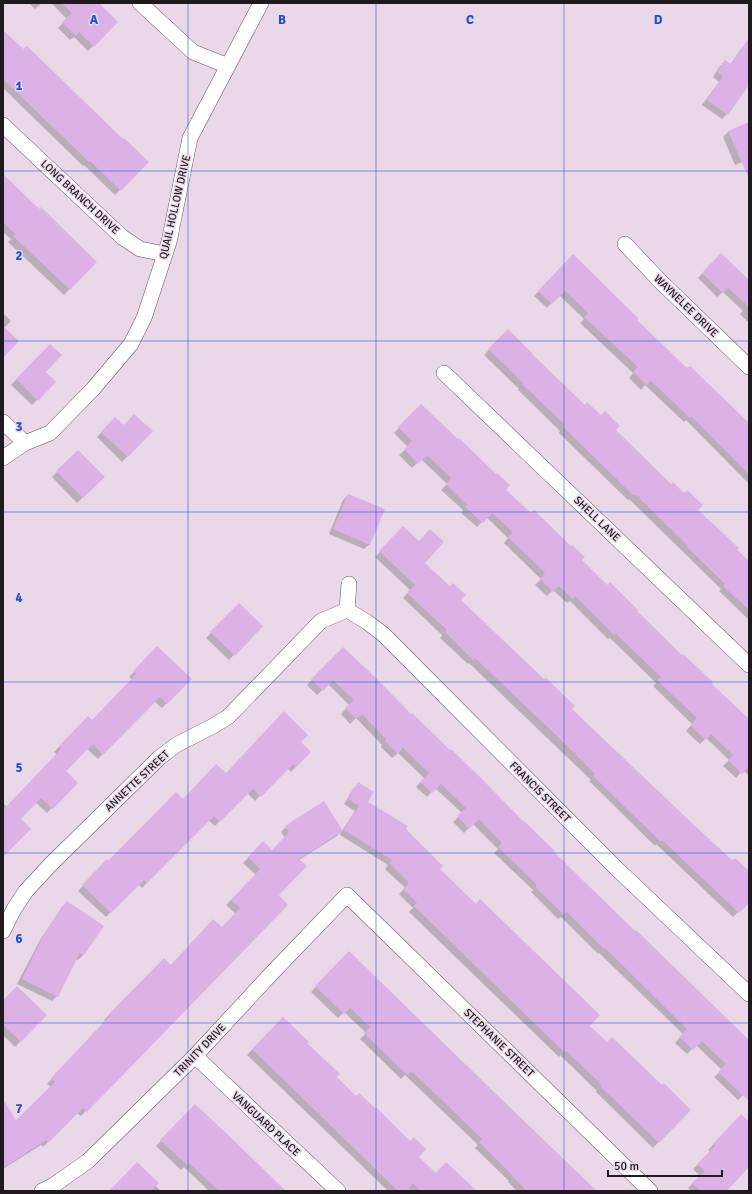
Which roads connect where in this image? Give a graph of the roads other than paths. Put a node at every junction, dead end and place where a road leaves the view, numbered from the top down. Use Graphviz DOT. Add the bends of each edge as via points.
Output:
graph roads {
  1 [pos="140,3"];
  2 [pos="261,3"];
  3 [pos="228,66"];
  4 [pos="3,125"];
  5 [pos="625,244"];
  6 [pos="165,254"];
  7 [pos="749,367"];
  8 [pos="444,373"];
  9 [pos="3,422"];
  10 [pos="25,443"];
  11 [pos="3,458"];
  12 [pos="349,584"];
  13 [pos="348,610"];
  14 [pos="749,665"];
  15 [pos="348,895"];
  16 [pos="3,931"];
  17 [pos="749,994"];
  18 [pos="195,1056"];
  19 [pos="52,1189"];
  20 [pos="338,1191"];
  21 [pos="650,1191"];
  1 -- 3 [label="street" via="193,52"];
  2 -- 3 [label="street, QUAIL HOLLOW DRIVE"];
  3 -- 6 [label="street, QUAIL HOLLOW DRIVE" via="190,138"];
  4 -- 6 [label="street, LONG BRANCH DRIVE" via="122,237 140,249"];
  5 -- 7 [label="street, WAYNELEE DRIVE"];
  6 -- 10 [label="street, QUAIL HOLLOW DRIVE" via="144,318 131,344 93,389 50,433"];
  8 -- 14 [label="street, SHELL LANE"];
  9 -- 10 [label="street"];
  10 -- 11 [label="street, QUAIL HOLLOW DRIVE"];
  12 -- 13 [label="street"];
  13 -- 16 [label="street, ANNETTE STREET" via="321,621 228,717 176,744 158,758 26,891"];
  13 -- 17 [label="street, FRANCIS STREET" via="383,634 616,868"];
  15 -- 18 [label="street, TRINITY DRIVE"];
  15 -- 21 [label="street, STEPHANIE STREET"];
  18 -- 19 [label="street, TRINITY DRIVE" via="88,1161"];
  18 -- 20 [label="street, VANGUARD PLACE"];
}
